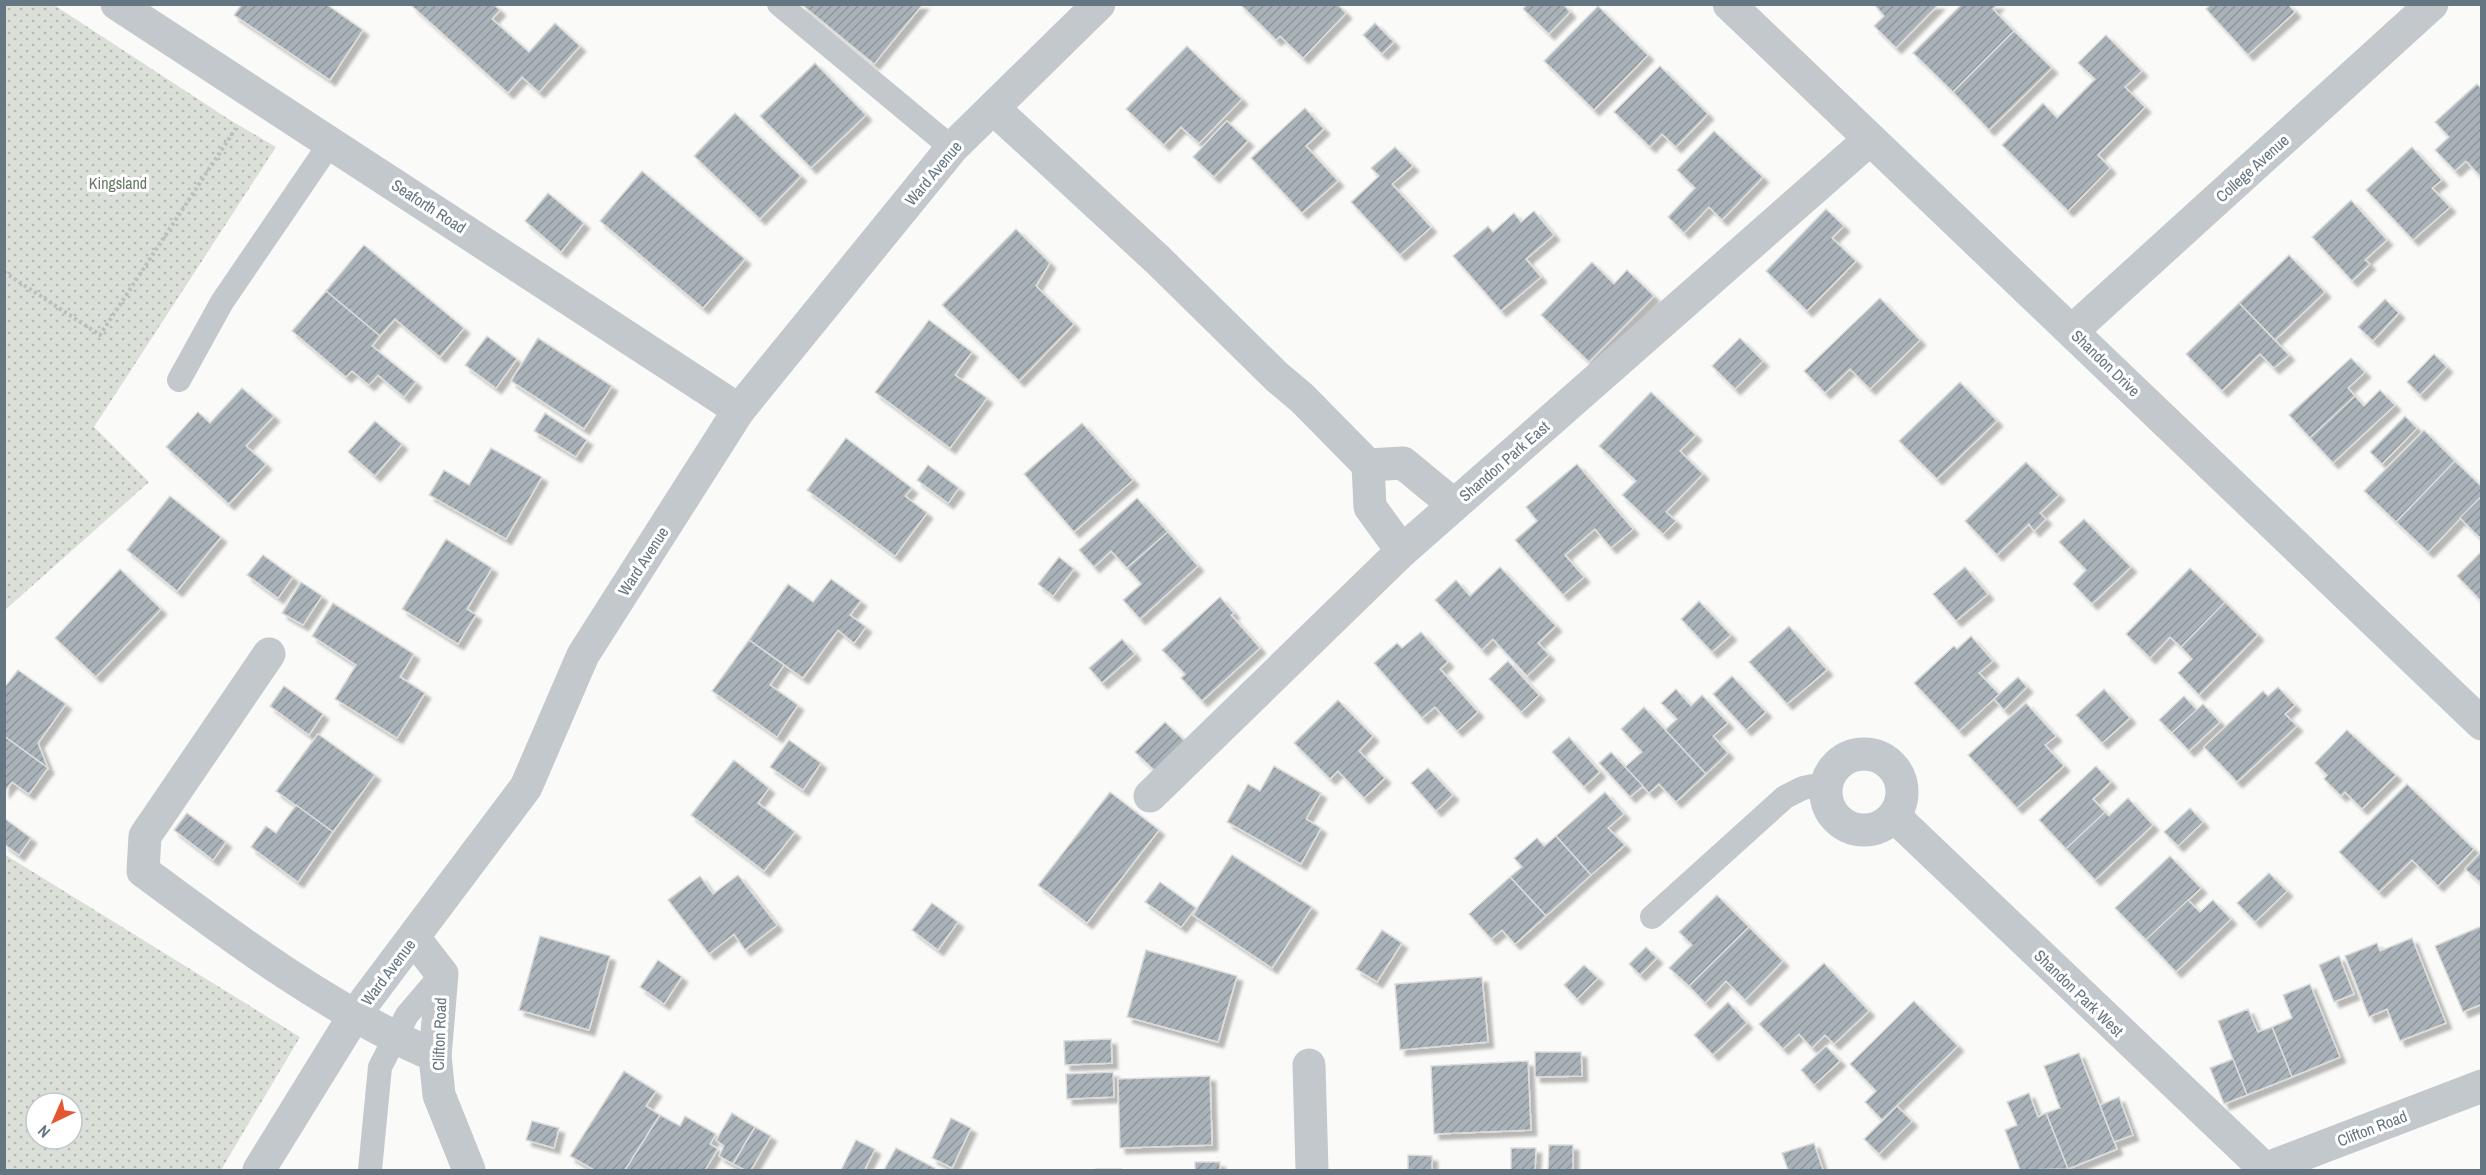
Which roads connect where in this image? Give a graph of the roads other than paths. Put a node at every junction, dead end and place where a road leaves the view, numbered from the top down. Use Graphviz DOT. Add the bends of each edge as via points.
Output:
graph roads {
  1 [pos="117,4"];
  2 [pos="778,4"];
  3 [pos="1099,4"];
  4 [pos="1729,4"];
  5 [pos="2432,4"];
  6 [pos="993,108"];
  7 [pos="1869,140"];
  8 [pos="331,142"];
  9 [pos="952,148"];
  10 [pos="2072,331"];
  11 [pos="179,380"];
  12 [pos="740,410"];
  13 [pos="1368,465"];
  14 [pos="1454,506"];
  15 [pos="1402,551"];
  16 [pos="269,654"];
  17 [pos="2481,724"];
  18 [pos="1828,783"];
  19 [pos="1150,796"];
  20 [pos="1894,816"];
  21 [pos="1652,917"];
  22 [pos="414,938"];
  23 [pos="441,974"];
  24 [pos="354,1016"];
  25 [pos="393,1037"];
  26 [pos="435,1056"];
  27 [pos="1309,1065"];
  28 [pos="2481,1086"];
  29 [pos="259,1170"];
  30 [pos="370,1170"];
  31 [pos="468,1170"];
  32 [pos="1312,1170"];
  33 [pos="2263,1170"];
  1 -- 8 [label="street, Seaforth Road"];
  2 -- 9 [label="lane"];
  3 -- 6 [label="street, Ward Avenue"];
  4 -- 7 [label="street, Shandon Drive"];
  5 -- 10 [label="street, College Avenue"];
  6 -- 9 [label="street, Ward Avenue"];
  6 -- 13 [label="street" via="1158,260"];
  7 -- 10 [label="street, Shandon Drive"];
  7 -- 14 [label="street, Shandon Park East"];
  8 -- 11 [label="lane" via="222,302"];
  8 -- 12 [label="street, Seaforth Road"];
  9 -- 12 [label="street, Ward Avenue"];
  10 -- 17 [label="street, Shandon Drive"];
  12 -- 22 [label="street, Ward Avenue" via="583,655 526,787"];
  13 -- 14 [label="street" via="1403,463"];
  13 -- 15 [label="street" via="1370,507"];
  14 -- 15 [label="street, Shandon Park East"];
  15 -- 19 [label="street, Shandon Park East"];
  16 -- 24 [label="street" via="146,836 143,871 257,955"];
  18 -- 20 [label="street" via="1827,800 1832,811 1850,826 1873,829"];
  18 -- 20 [label="street" via="1836,766 1846,759 1871,754 1884,759 1893,767 1901,785 1900,804"];
  18 -- 21 [label="lane" via="1785,797"];
  20 -- 33 [label="street, Shandon Park West"];
  22 -- 23 [label="street, Clifton Road"];
  22 -- 24 [label="street, Ward Avenue"];
  23 -- 25 [label="lane"];
  23 -- 26 [label="street, Clifton Road"];
  24 -- 25 [label="street"];
  24 -- 29 [label="street, Ward Avenue"];
  25 -- 26 [label="street"];
  25 -- 30 [label="lane" via="380,1067"];
  26 -- 31 [label="street, Clifton Road" via="439,1095"];
  27 -- 32 [label="street"];
  28 -- 33 [label="street, Clifton Road"];
}
